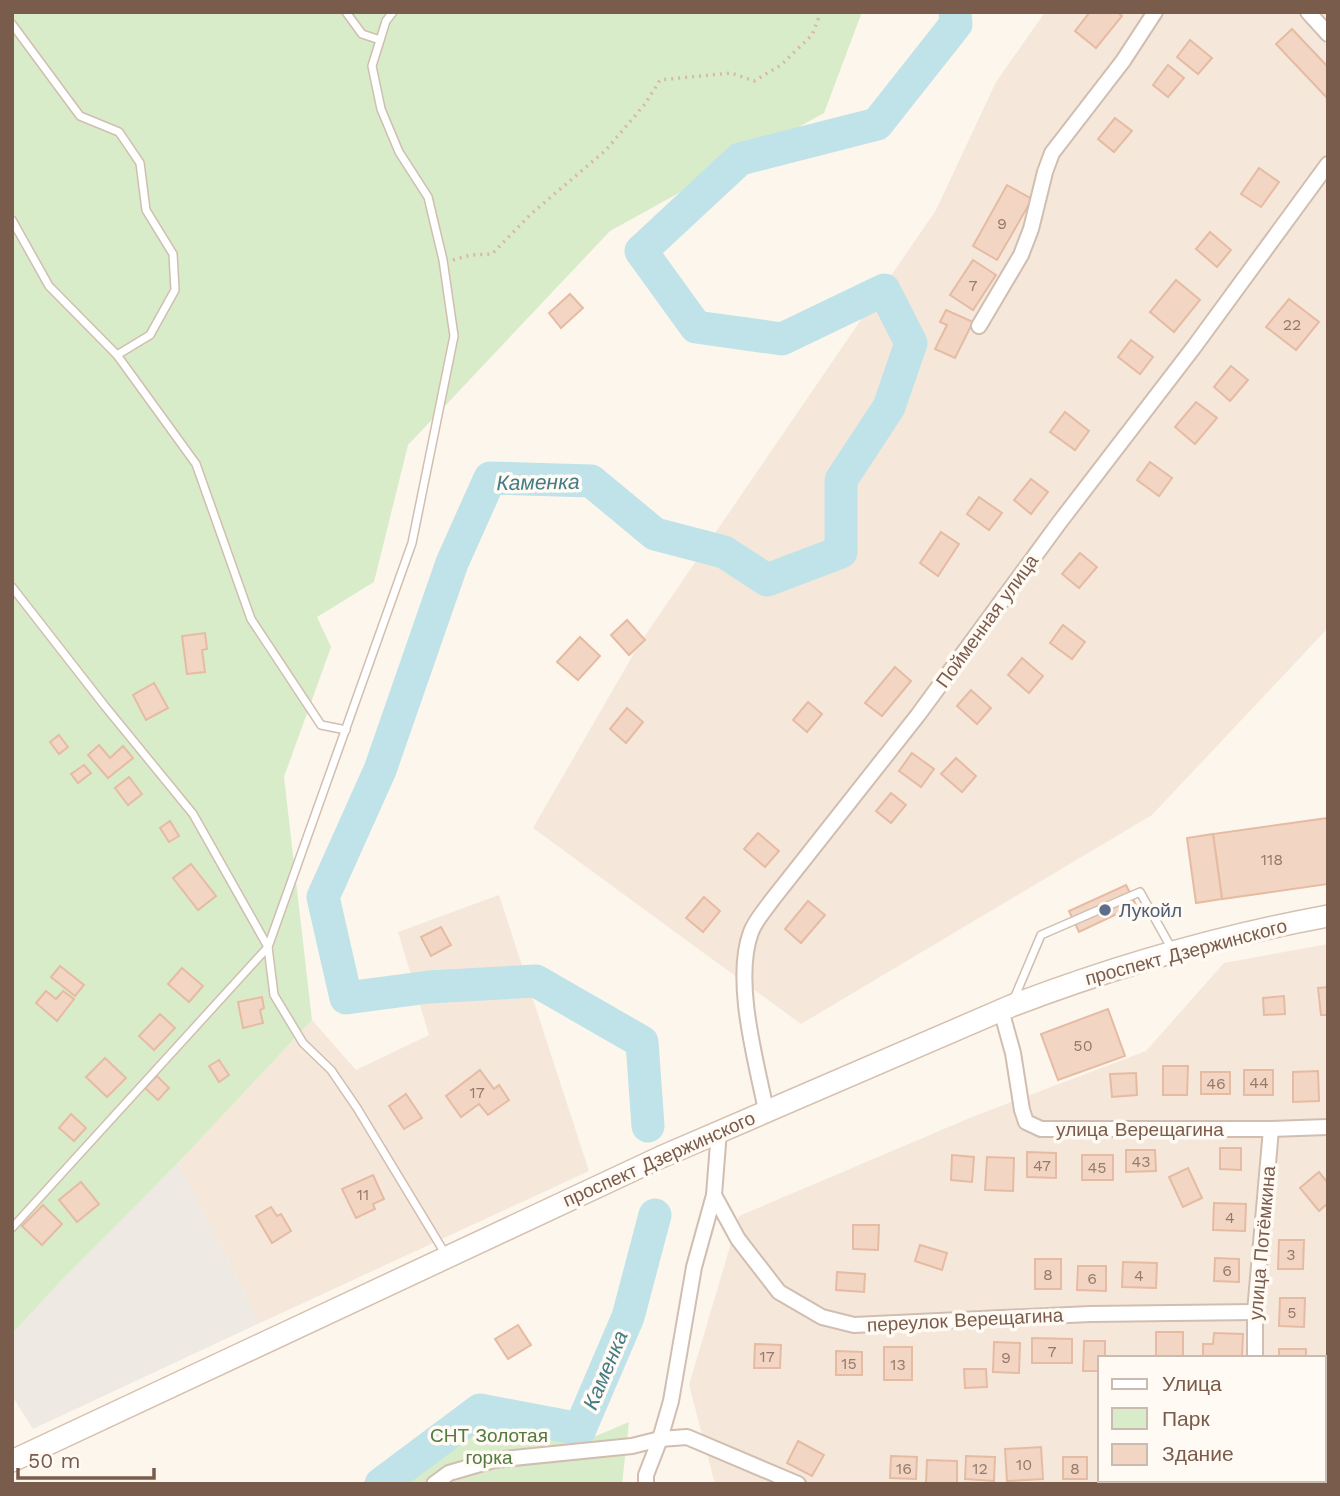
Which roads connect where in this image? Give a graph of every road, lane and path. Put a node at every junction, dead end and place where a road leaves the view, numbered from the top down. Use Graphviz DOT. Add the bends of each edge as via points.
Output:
graph roads {
  1 [pos="346,12"];
  2 [pos="393,12"];
  3 [pos="821,12"];
  4 [pos="1155,12"];
  5 [pos="1308,12"];
  6 [pos="12,24"];
  7 [pos="1328,34"];
  8 [pos="380,40"];
  9 [pos="1328,163"];
  10 [pos="12,220"];
  11 [pos="443,260"];
  12 [pos="979,326"];
  13 [pos="117,355"];
  14 [pos="12,587"];
  15 [pos="346,730"];
  16 [pos="1320,917"];
  17 [pos="268,947"];
  18 [pos="1173,952"];
  19 [pos="1006,1008"];
  20 [pos="766,1110"];
  21 [pos="1328,1127"];
  22 [pos="1271,1129"];
  23 [pos="719,1131"];
  24 [pos="714,1195"];
  25 [pos="12,1228"];
  26 [pos="447,1256"];
  27 [pos="1255,1312"];
  28 [pos="1255,1356"];
  29 [pos="660,1439"];
  30 [pos="12,1461"];
  31 [pos="434,1484"];
  32 [pos="646,1484"];
  33 [pos="798,1484"];
  1 -- 8 [label="lane" via="362,34"];
  2 -- 8 [label="lane"];
  3 -- 11 [label="path" via="812,35 781,65 754,81 731,73 660,80 606,150 492,254"];
  4 -- 12 [label="street" via="1052,153 1021,255"];
  5 -- 7 [label="street"];
  6 -- 13 [label="lane" via="80,116 119,132 140,163 146,210 173,254 176,290 150,335"];
  8 -- 11 [label="lane" via="372,66 381,109 399,152 428,197"];
  9 -- 20 [label="street, Пойменная улица" via="918,715 751,931 745,993"];
  10 -- 13 [label="lane" via="49,286"];
  11 -- 15 [label="lane" via="454,335 412,543"];
  13 -- 15 [label="lane" via="196,464 251,619 321,725"];
  14 -- 17 [label="lane" via="193,814"];
  15 -- 17 [label="lane"];
  16 -- 18 [label="street, проспект Дзержинского"];
  17 -- 25 [label="lane"];
  17 -- 26 [label="lane" via="274,995 303,1043 331,1070 357,1108"];
  18 -- 19 [label="street, проспект Дзержинского"];
  18 -- 19 [label="lane" via="1140,892 1041,935"];
  19 -- 20 [label="street, проспект Дзержинского"];
  19 -- 22 [label="street, улица Верещагина" via="1022,1110 1026,1122 1041,1129"];
  20 -- 23 [label="street, проспект Дзержинского"];
  21 -- 22 [label="street, улица Верещагина"];
  22 -- 27 [label="street, улица Потёмкина"];
  23 -- 24 [label="street"];
  23 -- 26 [label="street, проспект Дзержинского"];
  24 -- 27 [label="street, переулок Верещагина" via="738,1239 779,1292 822,1317 854,1325"];
  24 -- 29 [label="street" via="694,1267"];
  26 -- 30 [label="street, проспект Дзержинского"];
  27 -- 28 [label="street, улица Потёмкина"];
  29 -- 31 [label="street" via="494,1460 449,1473"];
  29 -- 32 [label="street"];
  29 -- 33 [label="street" via="687,1437"];
}
